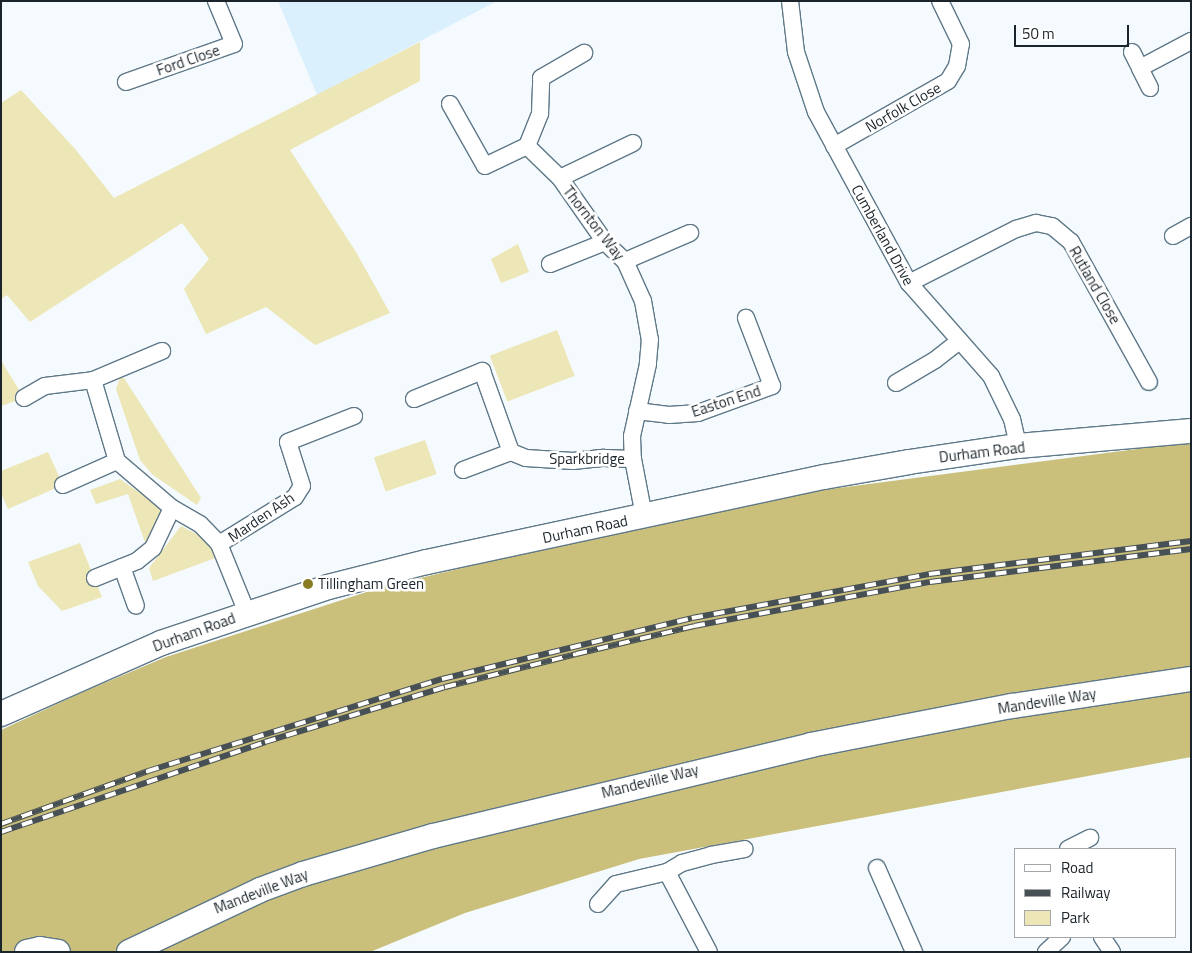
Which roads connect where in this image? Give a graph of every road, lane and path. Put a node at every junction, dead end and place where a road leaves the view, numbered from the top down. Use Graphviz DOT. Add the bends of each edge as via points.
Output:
graph roads {
  1 [pos="216,1"];
  2 [pos="790,1"];
  3 [pos="940,1"];
  4 [pos="1191,41"];
  5 [pos="1132,52"];
  6 [pos="584,53"];
  7 [pos="1140,68"];
  8 [pos="126,82"];
  9 [pos="1150,88"];
  10 [pos="450,104"];
  11 [pos="633,143"];
  12 [pos="527,146"];
  13 [pos="834,146"];
  14 [pos="560,178"];
  15 [pos="1191,226"];
  16 [pos="690,233"];
  17 [pos="1173,236"];
  18 [pos="605,242"];
  19 [pos="625,261"];
  20 [pos="550,264"];
  21 [pos="909,283"];
  22 [pos="746,318"];
  23 [pos="958,341"];
  24 [pos="162,351"];
  25 [pos="93,380"];
  26 [pos="1149,382"];
  27 [pos="896,383"];
  28 [pos="24,398"];
  29 [pos="414,399"];
  30 [pos="637,411"];
  31 [pos="354,416"];
  32 [pos="1191,431"];
  33 [pos="1018,446"];
  34 [pos="511,452"];
  35 [pos="633,459"];
  36 [pos="117,461"];
  37 [pos="463,470"];
  38 [pos="63,485"];
  39 [pos="172,508"];
  40 [pos="644,516"];
  41 [pos="219,544"];
  42 [pos="122,567"];
  43 [pos="95,578"];
  44 [pos="136,606"];
  45 [pos="247,613"];
  46 [pos="1191,679"];
  47 [pos="1,714"];
  48 [pos="1090,838"];
  49 [pos="1070,848"];
  50 [pos="744,849"];
  51 [pos="877,868"];
  52 [pos="667,872"];
  53 [pos="598,904"];
  54 [pos="1061,938"];
  55 [pos="1103,938"];
  56 [pos="26,952"];
  57 [pos="58,952"];
  58 [pos="129,952"];
  59 [pos="709,952"];
  60 [pos="914,952"];
  61 [pos="1046,952"];
  62 [pos="1112,952"];
  1 -- 8 [label="street, Ford Close" via="234,44"];
  2 -- 13 [label="street, Cumberland Drive" via="796,52 805,84"];
  3 -- 13 [label="street, Norfolk Close" via="962,44 957,66 948,81"];
  4 -- 7 [label="street"];
  5 -- 7 [label="street"];
  6 -- 12 [label="street" via="541,78 540,114"];
  7 -- 9 [label="street"];
  10 -- 12 [label="street" via="485,166"];
  11 -- 14 [label="street"];
  12 -- 14 [label="street, Thornton Way"];
  13 -- 21 [label="street, Cumberland Drive"];
  14 -- 18 [label="street, Thornton Way"];
  15 -- 17 [label="street"];
  16 -- 19 [label="street"];
  18 -- 19 [label="street, Thornton Way"];
  18 -- 20 [label="street"];
  19 -- 30 [label="street, Thornton Way" via="643,301 648,323 648,364"];
  21 -- 23 [label="street, Cumberland Drive"];
  21 -- 26 [label="street, Rutland Close" via="1016,229 1036,223 1052,226 1071,242"];
  22 -- 30 [label="street, Easton End" via="772,386 698,413 669,415"];
  23 -- 27 [label="street" via="936,360"];
  23 -- 33 [label="street, Cumberland Drive" via="981,363 1005,400"];
  24 -- 25 [label="street"];
  25 -- 28 [label="street" via="44,386"];
  25 -- 36 [label="street"];
  29 -- 34 [label="street" via="482,370"];
  30 -- 35 [label="street, Thornton Way" via="632,436"];
  31 -- 41 [label="street, Marden Ash" via="288,442 302,486 295,496"];
  32 -- 33 [label="street, Durham Road"];
  33 -- 40 [label="street, Durham Road" via="824,477"];
  34 -- 35 [label="street, Sparkbridge" via="526,458 573,461"];
  34 -- 37 [label="street"];
  35 -- 40 [label="street, Thornton Way"];
  36 -- 38 [label="street"];
  36 -- 39 [label="street"];
  39 -- 41 [label="street" via="200,524"];
  39 -- 42 [label="street" via="153,548 137,561"];
  40 -- 45 [label="street, Durham Road" via="427,562 328,587"];
  41 -- 45 [label="street"];
  42 -- 43 [label="street"];
  42 -- 44 [label="street"];
  45 -- 47 [label="street, Durham Road" via="116,661"];
  46 -- 58 [label="street, Mandeville Way" via="1012,706 811,745 433,836 268,887 219,907"];
  48 -- 49 [label="street"];
  50 -- 52 [label="street" via="682,863"];
  51 -- 60 [label="street"];
  52 -- 53 [label="street" via="616,884"];
  52 -- 59 [label="street"];
  54 -- 61 [label="street"];
  55 -- 62 [label="street"];
  56 -- 57 [label="street" via="40,949"];
}
